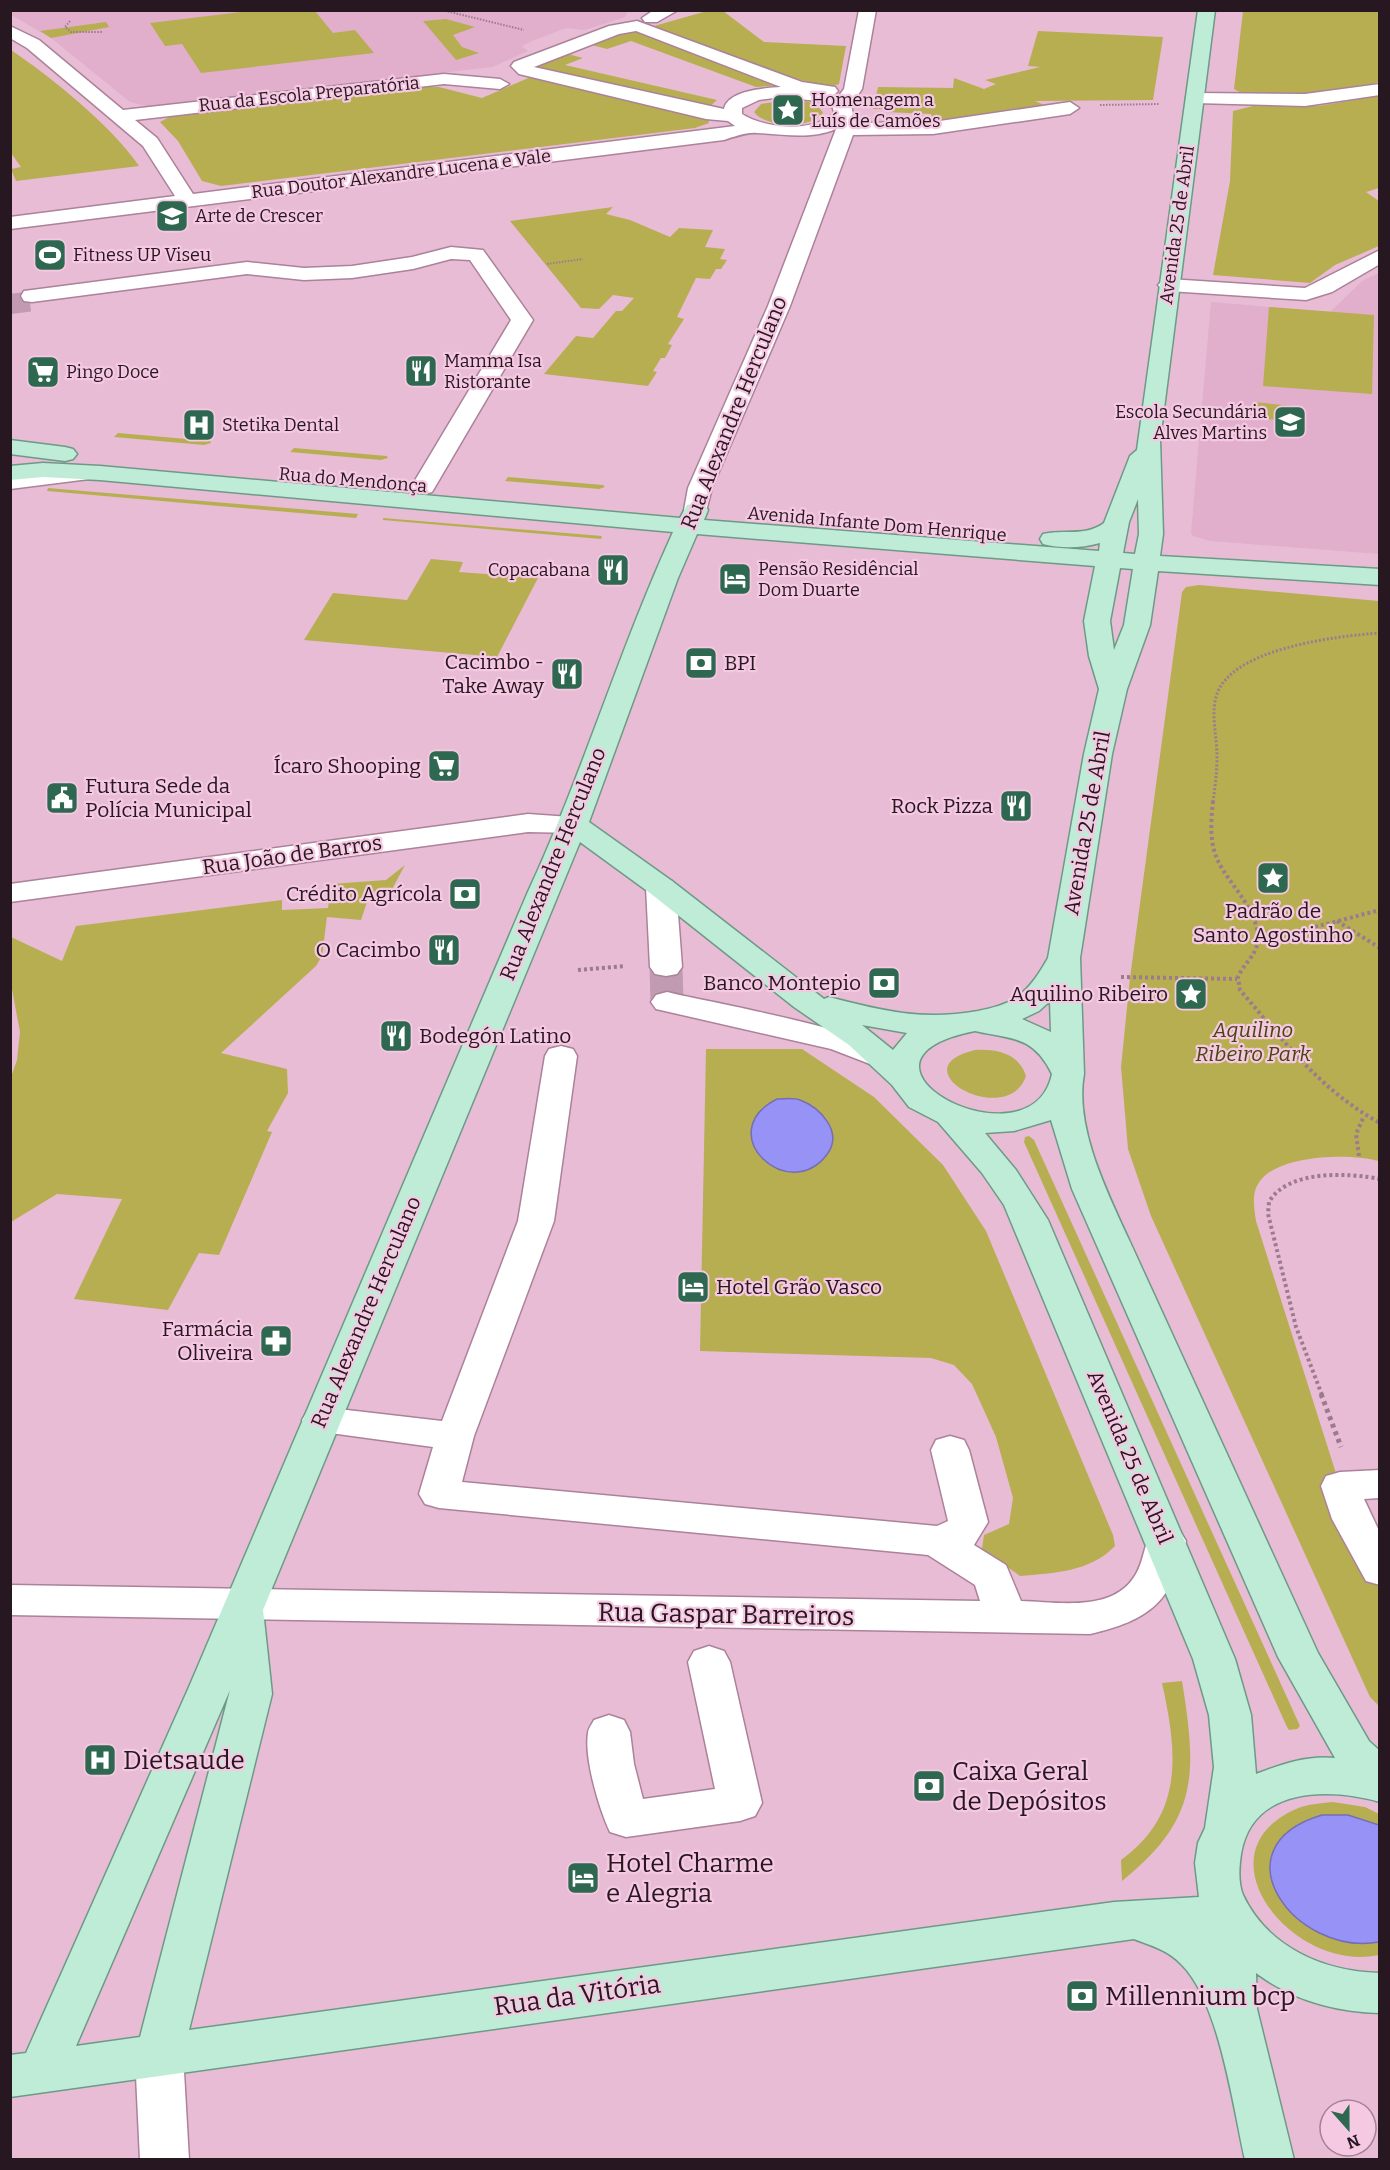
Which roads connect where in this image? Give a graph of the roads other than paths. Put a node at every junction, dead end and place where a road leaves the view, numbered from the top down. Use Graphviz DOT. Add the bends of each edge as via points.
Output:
graph roads {
  1 [pos="670,10"];
  2 [pos="868,10"];
  3 [pos="1207,10"];
  4 [pos="651,18"];
  5 [pos="10,31"];
  6 [pos="545,36"];
  7 [pos="575,44"];
  8 [pos="854,83"];
  9 [pos="500,84"];
  10 [pos="1380,89"];
  11 [pos="807,91"];
  12 [pos="1195,98"];
  13 [pos="1070,108"];
  14 [pos="119,116"];
  15 [pos="733,116"];
  16 [pos="843,118"];
  17 [pos="755,127"];
  18 [pos="187,200"];
  19 [pos="10,223"];
  20 [pos="1380,256"];
  21 [pos="1169,285"];
  22 [pos="32,296"];
  23 [pos="1148,440"];
  24 [pos="10,447"];
  25 [pos="10,473"];
  26 [pos="100,473"];
  27 [pos="10,482"];
  28 [pos="423,487"];
  29 [pos="576,516"];
  30 [pos="692,518"];
  31 [pos="757,532"];
  32 [pos="1059,539"];
  33 [pos="1123,553"];
  34 [pos="673,560"];
  35 [pos="1187,561"];
  36 [pos="1380,577"];
  37 [pos="1113,689"];
  38 [pos="574,824"];
  39 [pos="661,887"];
  40 [pos="10,893"];
  41 [pos="1064,958"];
  42 [pos="666,967"];
  43 [pos="805,1000"];
  44 [pos="667,1002"];
  45 [pos="958,1025"];
  46 [pos="561,1056"];
  47 [pos="894,1070"];
  48 [pos="1066,1081"];
  49 [pos="950,1116"];
  50 [pos="321,1420"];
  51 [pos="455,1436"];
  52 [pos="950,1450"];
  53 [pos="1368,1485"];
  54 [pos="937,1541"];
  55 [pos="1166,1541"];
  56 [pos="1380,1570"];
  57 [pos="10,1600"];
  58 [pos="243,1606"];
  59 [pos="1006,1618"];
  60 [pos="709,1662"];
  61 [pos="609,1731"];
  62 [pos="1380,1778"];
  63 [pos="1380,1785"];
  64 [pos="1226,1825"];
  65 [pos="1230,1914"];
  66 [pos="1114,1921"];
  67 [pos="1380,1993"];
  68 [pos="159,2054"];
  69 [pos="1245,2061"];
  70 [pos="26,2074"];
  71 [pos="165,2160"];
  72 [pos="1270,2160"];
  1 -- 4 [label="street"];
  2 -- 8 [label="street, Rua Alexandre Herculano"];
  3 -- 12 [label="main road, Avenida 25 de Abril"];
  5 -- 14 [label="street" via="33,44"];
  6 -- 7 [label="street"];
  7 -- 11 [label="street" via="637,26"];
  7 -- 15 [label="street" via="520,66"];
  8 -- 11 [label="street" via="829,91"];
  8 -- 16 [label="street, Rua Alexandre Herculano"];
  9 -- 14 [label="street, Rua da Escola Preparatória" via="444,79"];
  10 -- 12 [label="street" via="1305,100"];
  11 -- 15 [label="street" via="757,95 733,106"];
  11 -- 16 [label="street" via="829,98"];
  12 -- 21 [label="main road, Avenida 25 de Abril"];
  13 -- 16 [label="street" via="933,128"];
  14 -- 18 [label="street" via="158,151"];
  15 -- 17 [label="street"];
  16 -- 17 [label="street" via="812,130"];
  16 -- 30 [label="street, Rua Alexandre Herculano" via="779,306 700,488"];
  17 -- 18 [label="street, Rua Doutor Alexandre Lucena e Vale"];
  18 -- 19 [label="street, Rua Doutor Alexandre Lucena e Vale"];
  20 -- 21 [label="street" via="1319,291 1306,294"];
  21 -- 23 [label="main road, Avenida 25 de Abril"];
  22 -- 28 [label="street" via="247,268 304,274 352,272 413,264 451,253 476,254 522,320"];
  23 -- 33 [label="main road, Avenida 25 de Abril"];
  23 -- 33 [label="main road, Avenida 25 de Abril"];
  24 -- 28 [label="main road, Rua do Mendonça"];
  25 -- 26 [label="main road"];
  26 -- 27 [label="street, Rua do Mendonça"];
  26 -- 29 [label="main road, Rua do Mendonça"];
  28 -- 30 [label="main road, Rua do Mendonça"];
  29 -- 30 [label="main road, Rua do Mendonça"];
  29 -- 34 [label="main road, Rua do Mendonça" via="640,529 662,544"];
  30 -- 31 [label="main road, Avenida Infante Dom Henrique"];
  30 -- 32 [label="main road, Avenida Infante Dom Henrique"];
  30 -- 34 [label="main road, Rua Alexandre Herculano"];
  31 -- 33 [label="main road, Avenida Infante Dom Henrique"];
  31 -- 34 [label="main road" via="718,539"];
  32 -- 33 [label="main road"];
  32 -- 33 [label="main road, Avenida Infante Dom Henrique" via="1114,530"];
  33 -- 35 [label="main road" via="1160,546"];
  33 -- 35 [label="main road" via="1154,570"];
  33 -- 37 [label="main road, Avenida 25 de Abril" via="1137,625"];
  33 -- 37 [label="main road, Avenida 25 de Abril" via="1097,621 1102,656"];
  34 -- 38 [label="main road, Rua Alexandre Herculano"];
  35 -- 36 [label="main road"];
  37 -- 41 [label="main road, Avenida 25 de Abril" via="1098,754"];
  38 -- 39 [label="main road"];
  38 -- 40 [label="street, Rua João de Barros" via="528,823"];
  38 -- 50 [label="main road, Rua Alexandre Herculano"];
  39 -- 42 [label="street"];
  39 -- 43 [label="main road"];
  41 -- 45 [label="main road, Avenida 25 de Abril" via="1048,985 1021,1008"];
  41 -- 48 [label="main road, Avenida 25 de Abril"];
  43 -- 45 [label="main road" via="861,1017 921,1026"];
  43 -- 47 [label="main road" via="860,1038"];
  44 -- 47 [label="street" via="841,1042"];
  45 -- 47 [label="main road, Avenida 25 de Abril" via="922,1036"];
  45 -- 48 [label="main road, Avenida 25 de Abril" via="988,1023 1033,1034 1063,1059"];
  46 -- 51 [label="street" via="536,1221"];
  47 -- 49 [label="main road, Avenida 25 de Abril" via="921,1100"];
  48 -- 49 [label="main road, Avenida 25 de Abril" via="1055,1102 1040,1113 1020,1119 973,1121"];
  48 -- 62 [label="main road, Avenida 25 de Abril" via="1068,1122 1089,1189 1299,1657 1354,1753"];
  49 -- 55 [label="main road, Avenida 25 de Abril" via="991,1160 1030,1220"];
  50 -- 51 [label="street"];
  50 -- 58 [label="main road, Rua Alexandre Herculano"];
  51 -- 54 [label="street" via="439,1494"];
  52 -- 54 [label="street" via="968,1522 959,1536"];
  53 -- 56 [label="street" via="1340,1486 1352,1519"];
  54 -- 59 [label="street" via="992,1576"];
  55 -- 59 [label="street, Rua Gaspar Barreiros" via="1152,1584 1117,1613 1090,1618"];
  55 -- 64 [label="main road, Avenida 25 de Abril" via="1214,1659 1230,1714 1236,1767"];
  57 -- 58 [label="street, Rua Gaspar Barreiros"];
  58 -- 59 [label="street, Rua Gaspar Barreiros"];
  58 -- 68 [label="main road, Rua Alexandre Herculano" via="251,1694"];
  58 -- 70 [label="main road, Rua Alexandre Herculano" via="210,1687"];
  60 -- 61 [label="street" via="740,1803 626,1819 612,1764"];
  63 -- 64 [label="main road" via="1352,1777 1313,1775 1277,1783 1246,1801"];
  64 -- 65 [label="main road" via="1216,1854 1218,1886"];
  65 -- 66 [label="main road, Rua da Vitória"];
  65 -- 67 [label="main road" via="1253,1946 1284,1969 1319,1985 1358,1994"];
  65 -- 69 [label="main road" via="1234,2009"];
  66 -- 68 [label="main road, Rua da Vitória"];
  66 -- 69 [label="main road, Rua da Vitória" via="1153,1925 1194,1947 1224,1985"];
  68 -- 70 [label="main road, Rua da Vitória"];
  68 -- 71 [label="street"];
  69 -- 72 [label="main road"];
}
